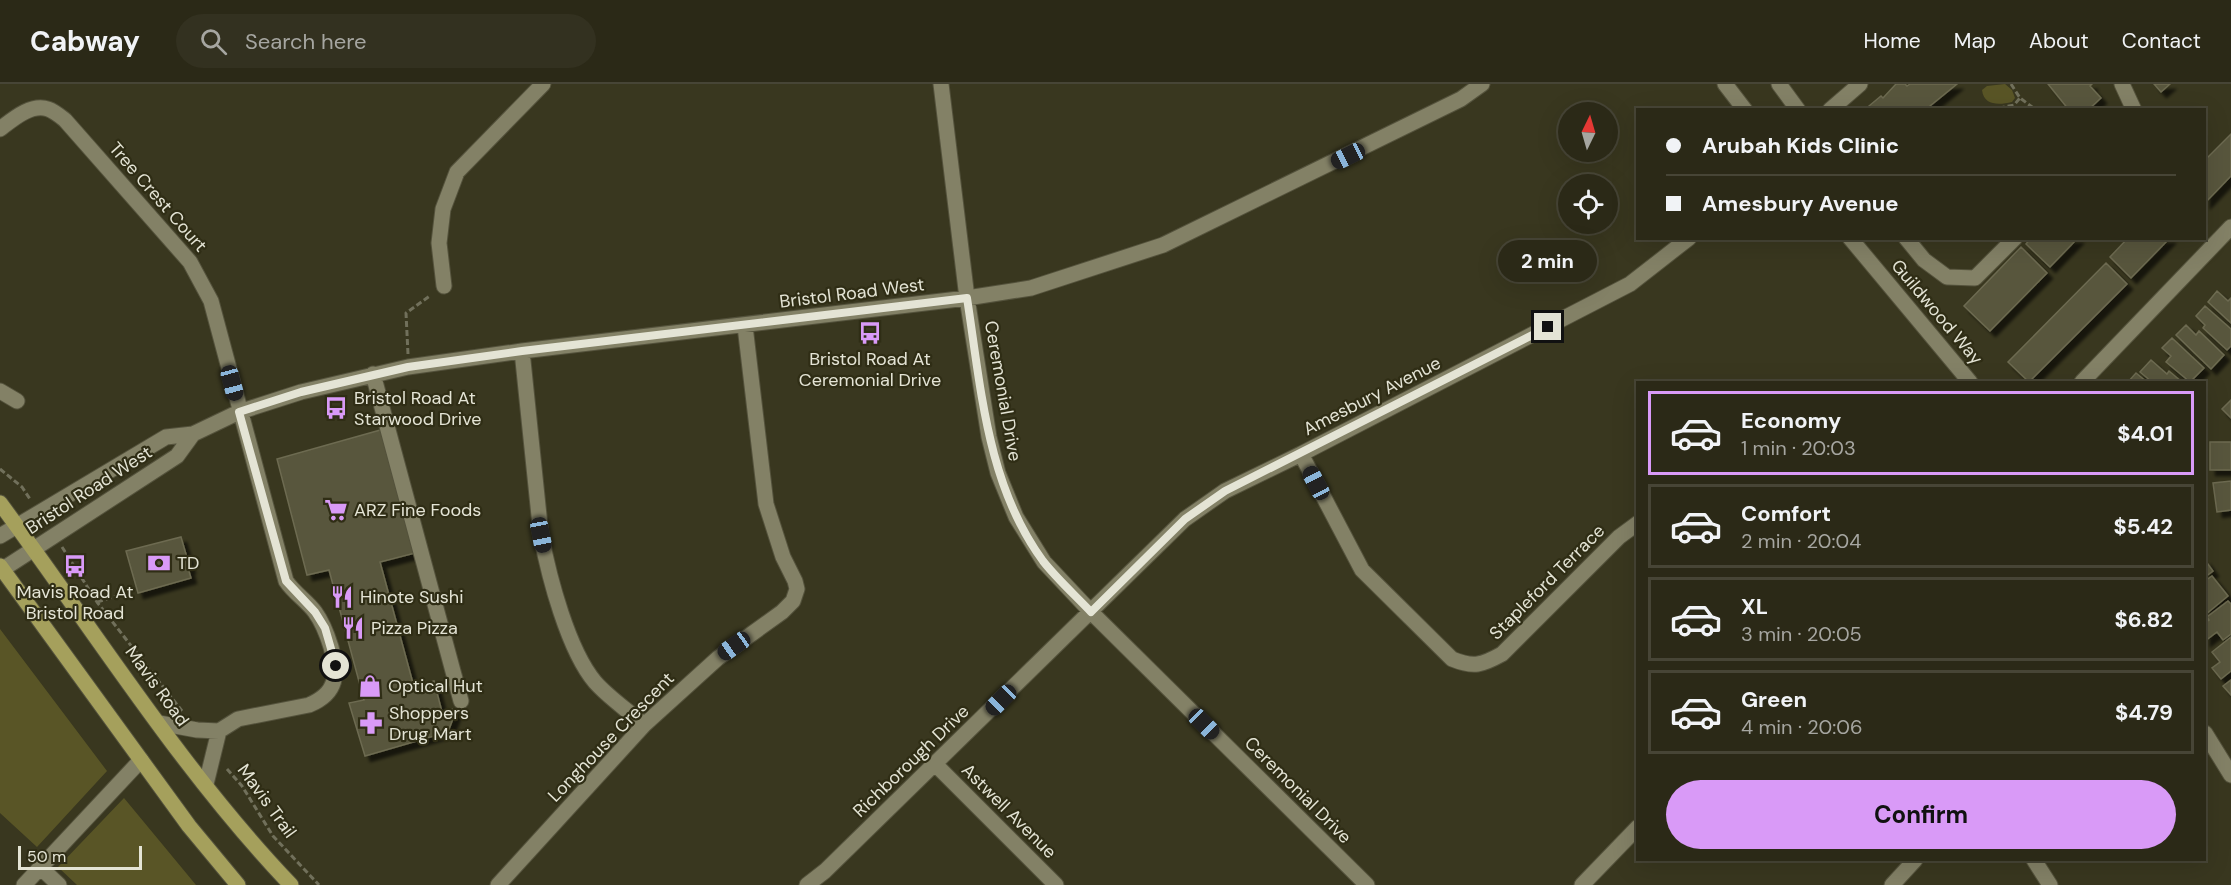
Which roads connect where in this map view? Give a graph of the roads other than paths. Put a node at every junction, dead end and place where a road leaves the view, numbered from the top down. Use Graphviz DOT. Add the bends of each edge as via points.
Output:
graph roads {
  1 [pos="543,84"];
  2 [pos="941,84"];
  3 [pos="1482,84"];
  4 [pos="1725,84"];
  5 [pos="1779,84"];
  6 [pos="1860,84"];
  7 [pos="2122,84"];
  8 [pos="1743,108"];
  9 [pos="1797,108"];
  10 [pos="1832,108"];
  11 [pos="2133,108"];
  12 [pos="0,129"];
  13 [pos="2231,227"];
  14 [pos="1686,240"];
  15 [pos="1852,240"];
  16 [pos="1908,240"];
  17 [pos="2013,240"];
  18 [pos="444,286"];
  19 [pos="967,298"];
  20 [pos="745,326"];
  21 [pos="522,351"];
  22 [pos="373,374"];
  23 [pos="1969,381"];
  24 [pos="2083,381"];
  25 [pos="0,392"];
  26 [pos="17,401"];
  27 [pos="239,412"];
  28 [pos="193,434"];
  29 [pos="1301,454"];
  30 [pos="0,503"];
  31 [pos="17,525"];
  32 [pos="1636,525"];
  33 [pos="0,536"];
  34 [pos="34,549"];
  35 [pos="1,569"];
  36 [pos="1091,612"];
  37 [pos="461,701"];
  38 [pos="159,723"];
  39 [pos="644,725"];
  40 [pos="219,731"];
  41 [pos="2206,735"];
  42 [pos="141,760"];
  43 [pos="936,765"];
  44 [pos="2231,775"];
  45 [pos="206,784"];
  46 [pos="1636,829"];
  47 [pos="1914,861"];
  48 [pos="2035,861"];
  49 [pos="41,868"];
  50 [pos="24,885"];
  51 [pos="59,885"];
  52 [pos="238,885"];
  53 [pos="291,885"];
  54 [pos="498,885"];
  55 [pos="807,885"];
  56 [pos="1056,885"];
  57 [pos="1367,885"];
  58 [pos="1582,885"];
  59 [pos="1892,885"];
  60 [pos="2050,885"];
  1 -- 18 [label="street" via="457,172 443,208 439,243"];
  2 -- 19 [label="street, Ceremonial Drive"];
  3 -- 19 [label="street, Bristol Road West" via="1461,99 1163,245 1030,288"];
  4 -- 8 [label="street"];
  5 -- 9 [label="street"];
  6 -- 10 [label="street"];
  7 -- 11 [label="street"];
  12 -- 27 [label="street, Tree Crest Court" via="19,115 38,108 48,109 65,120 189,262 211,302"];
  13 -- 24 [label="street"];
  14 -- 29 [label="street, Amesbury Avenue" via="1630,284"];
  15 -- 23 [label="street, Guildwood Way"];
  16 -- 17 [label="street" via="1924,260 1947,277 1975,278"];
  19 -- 20 [label="street, Bristol Road West"];
  19 -- 36 [label="street, Ceremonial Drive" via="998,473 1016,517 1044,562"];
  20 -- 21 [label="street, Bristol Road West"];
  20 -- 39 [label="street, Longhouse Crescent" via="766,504 797,589 793,601 782,612 718,658"];
  21 -- 22 [label="street, Bristol Road West"];
  21 -- 39 [label="street" via="541,535 565,620 578,656 595,682"];
  22 -- 27 [label="street, Bristol Road West"];
  22 -- 37 [label="street"];
  25 -- 26 [label="street"];
  27 -- 28 [label="street, Bristol Road West"];
  27 -- 40 [label="street" via="286,581 325,628 336,666 331,688 319,701 238,719"];
  28 -- 31 [label="street, Bristol Road West" via="166,437"];
  28 -- 34 [label="street, Bristol Road West" via="177,456"];
  29 -- 32 [label="street, Stapleford Terrace" via="1362,570 1452,659 1469,666 1502,654 1619,537"];
  29 -- 36 [label="street, Amesbury Avenue" via="1225,491 1185,519"];
  30 -- 31 [label="main road, Mavis Road"];
  31 -- 33 [label="street, Bristol Road West"];
  31 -- 34 [label="main road, Mavis Road"];
  34 -- 35 [label="street, Bristol Road West"];
  34 -- 38 [label="main road, Mavis Road"];
  35 -- 42 [label="main road"];
  36 -- 43 [label="street, Richborough Drive"];
  36 -- 57 [label="street, Ceremonial Drive"];
  38 -- 40 [label="street"];
  38 -- 45 [label="main road, Mavis Road"];
  39 -- 54 [label="street, Longhouse Crescent"];
  40 -- 45 [label="street"];
  41 -- 44 [label="street"];
  42 -- 49 [label="street"];
  42 -- 52 [label="main road"];
  43 -- 55 [label="street, Richborough Drive"];
  43 -- 56 [label="street, Astwell Avenue"];
  45 -- 53 [label="main road, Mavis Road" via="255,847"];
  46 -- 58 [label="street"];
  47 -- 59 [label="street"];
  48 -- 60 [label="street"];
  49 -- 50 [label="street"];
  49 -- 51 [label="street"];
}
